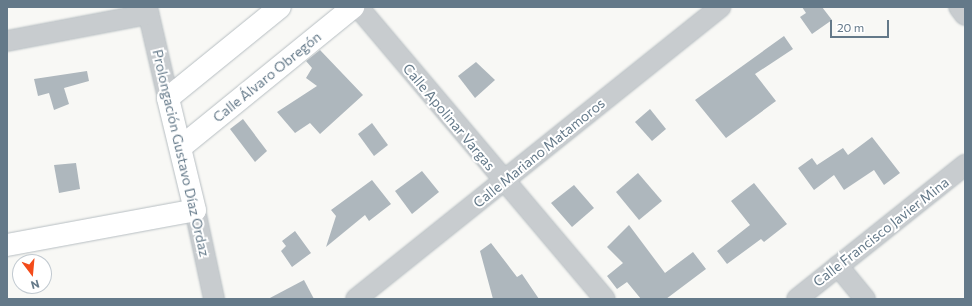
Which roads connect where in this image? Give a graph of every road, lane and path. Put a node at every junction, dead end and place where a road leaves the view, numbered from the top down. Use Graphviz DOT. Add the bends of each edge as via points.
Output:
graph roads {
  1 [pos="280,7"];
  2 [pos="353,7"];
  3 [pos="358,7"];
  4 [pos="721,7"];
  5 [pos="959,7"];
  6 [pos="147,10"];
  7 [pos="965,15"];
  8 [pos="7,41"];
  9 [pos="168,98"];
  10 [pos="182,148"];
  11 [pos="965,166"];
  12 [pos="502,181"];
  13 [pos="195,210"];
  14 [pos="7,245"];
  15 [pos="838,266"];
  16 [pos="214,299"];
  17 [pos="356,299"];
  18 [pos="605,299"];
  19 [pos="797,299"];
  20 [pos="865,299"];
  1 -- 9 [label="street"];
  2 -- 10 [label="street, Calle Álvaro Obregón"];
  3 -- 12 [label="street, Calle Apolinar Vargas"];
  4 -- 12 [label="street, Calle Mariano Matamoros"];
  5 -- 7 [label="street"];
  6 -- 8 [label="street"];
  6 -- 9 [label="street, Prolongación Gustavo Díaz Ordaz"];
  9 -- 10 [label="street, Prolongación Gustavo Díaz Ordaz"];
  10 -- 13 [label="street, Prolongación Gustavo Díaz Ordaz"];
  11 -- 15 [label="street, Calle Francisco Javier Mina"];
  12 -- 17 [label="street, Calle Mariano Matamoros"];
  12 -- 18 [label="street, Calle Apolinar Vargas"];
  13 -- 14 [label="street"];
  13 -- 16 [label="street, Prolongación Gustavo Díaz Ordaz"];
  15 -- 19 [label="street, Calle Francisco Javier Mina"];
  15 -- 20 [label="street"];
}
